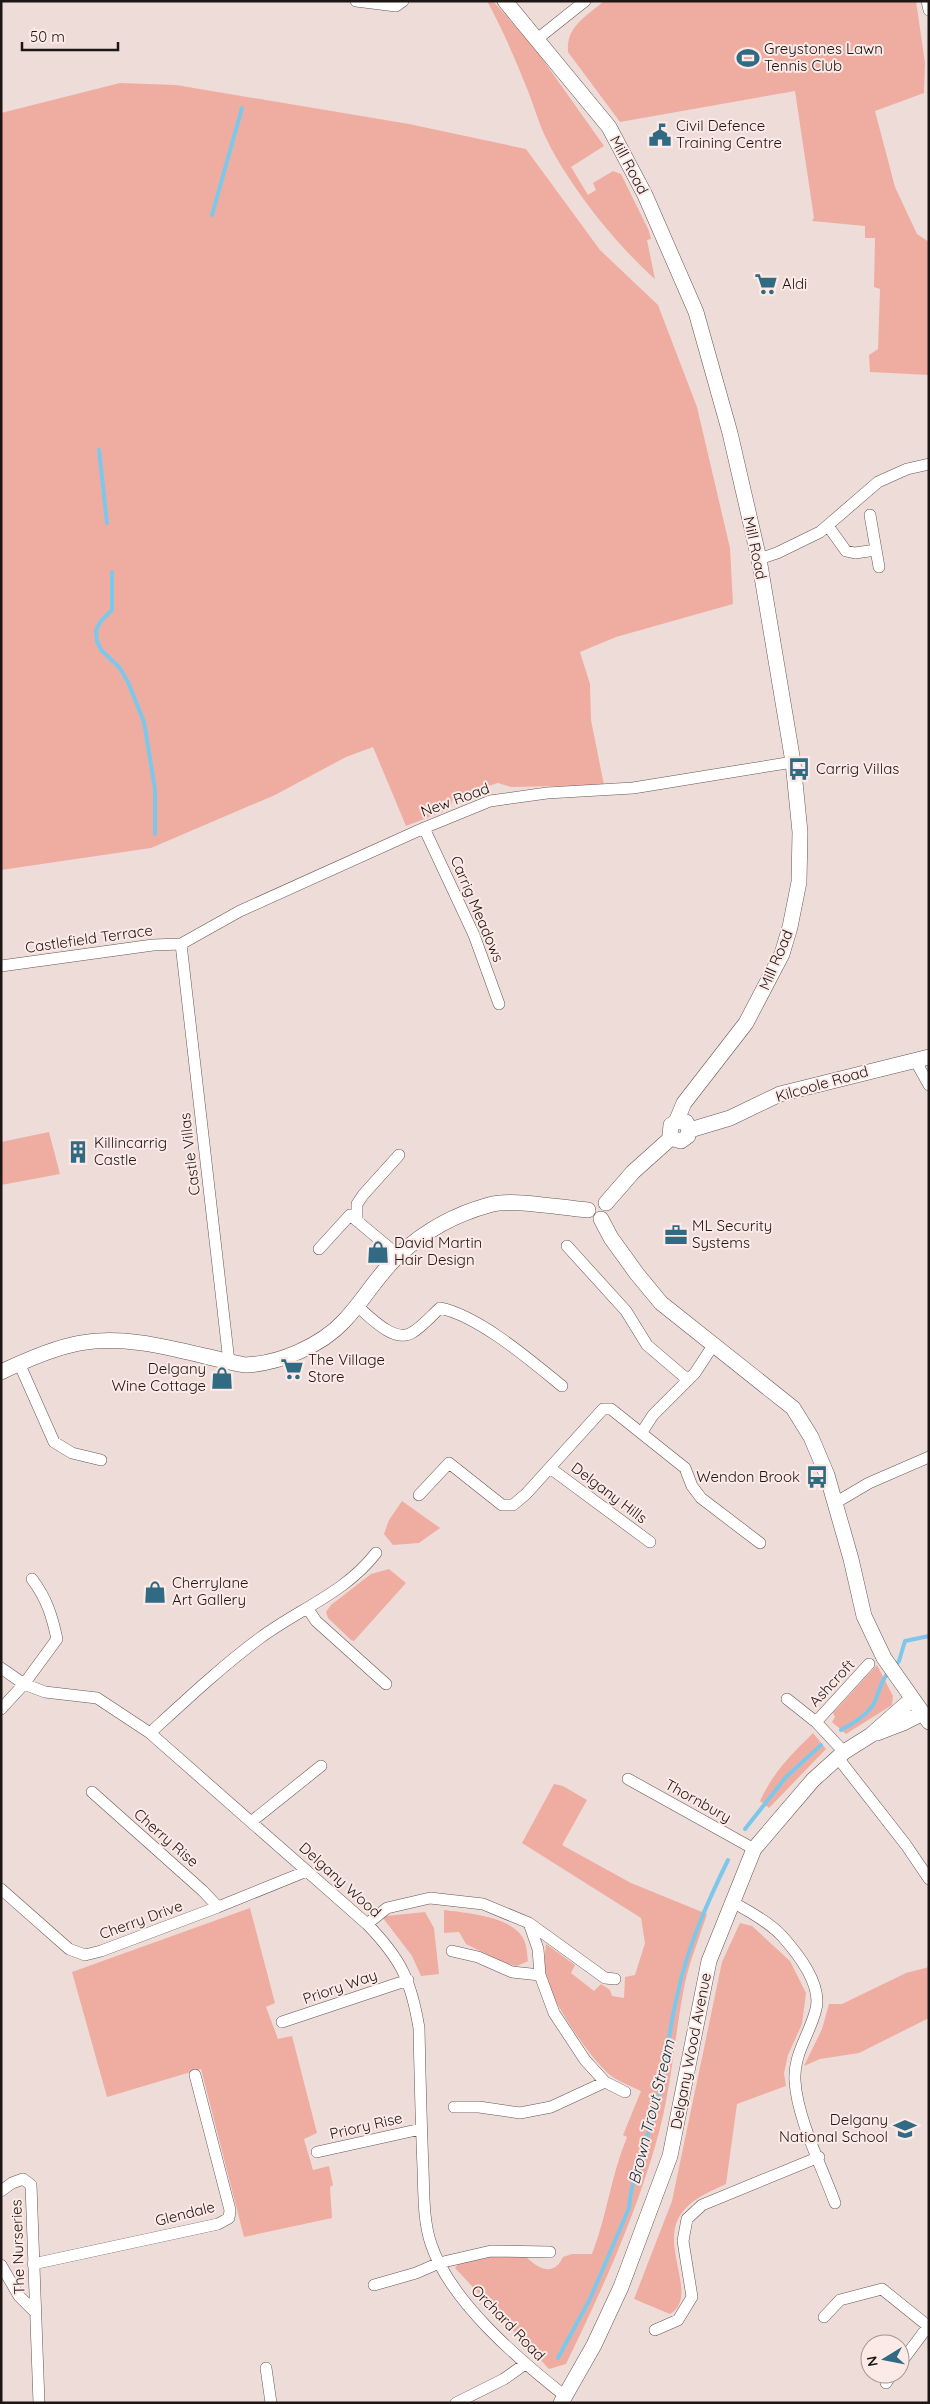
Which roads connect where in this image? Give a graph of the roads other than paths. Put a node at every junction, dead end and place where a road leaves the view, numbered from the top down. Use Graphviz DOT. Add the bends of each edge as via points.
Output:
graph roads {
  1 [pos="356,1"];
  2 [pos="403,1"];
  3 [pos="505,1"];
  4 [pos="585,1"];
  5 [pos="927,1"];
  6 [pos="929,10"];
  7 [pos="536,40"];
  8 [pos="929,464"];
  9 [pos="870,516"];
  10 [pos="828,526"];
  11 [pos="876,550"];
  12 [pos="759,559"];
  13 [pos="879,566"];
  14 [pos="794,762"];
  15 [pos="424,828"];
  16 [pos="181,944"];
  17 [pos="1,966"];
  18 [pos="499,1004"];
  19 [pos="922,1059"];
  20 [pos="929,1085"];
  21 [pos="676,1122"];
  22 [pos="690,1130"];
  23 [pos="672,1137"];
  24 [pos="399,1155"];
  25 [pos="606,1203"];
  26 [pos="588,1210"];
  27 [pos="601,1219"];
  28 [pos="357,1221"];
  29 [pos="567,1246"];
  30 [pos="320,1249"];
  31 [pos="398,1255"];
  32 [pos="356,1305"];
  33 [pos="714,1344"];
  34 [pos="229,1362"];
  35 [pos="18,1363"];
  36 [pos="1,1372"];
  37 [pos="688,1380"];
  38 [pos="562,1386"];
  39 [pos="642,1432"];
  40 [pos="929,1457"];
  41 [pos="101,1460"];
  42 [pos="550,1468"];
  43 [pos="419,1495"];
  44 [pos="835,1503"];
  45 [pos="650,1542"];
  46 [pos="760,1543"];
  47 [pos="376,1553"];
  48 [pos="32,1579"];
  49 [pos="308,1609"];
  50 [pos="869,1664"];
  51 [pos="1,1668"];
  52 [pos="24,1684"];
  53 [pos="386,1684"];
  54 [pos="787,1699"];
  55 [pos="912,1699"];
  56 [pos="1,1709"];
  57 [pos="926,1718"];
  58 [pos="816,1722"];
  59 [pos="150,1733"];
  60 [pos="871,1735"];
  61 [pos="841,1755"];
  62 [pos="321,1766"];
  63 [pos="628,1779"];
  64 [pos="92,1792"];
  65 [pos="251,1822"];
  66 [pos="754,1849"];
  67 [pos="307,1871"];
  68 [pos="929,1879"];
  69 [pos="1,1889"];
  70 [pos="732,1902"];
  71 [pos="218,1908"];
  72 [pos="529,1923"];
  73 [pos="367,1924"];
  74 [pos="452,1951"];
  75 [pos="540,1974"];
  76 [pos="615,1979"];
  77 [pos="408,1980"];
  78 [pos="282,2022"];
  79 [pos="195,2075"];
  80 [pos="605,2082"];
  81 [pos="625,2092"];
  82 [pos="454,2107"];
  83 [pos="421,2129"];
  84 [pos="317,2152"];
  85 [pos="819,2157"];
  86 [pos="1,2190"];
  87 [pos="836,2203"];
  88 [pos="550,2252"];
  89 [pos="439,2263"];
  90 [pos="33,2264"];
  91 [pos="1,2265"];
  92 [pos="374,2286"];
  93 [pos="35,2312"];
  94 [pos="824,2317"];
  95 [pos="928,2325"];
  96 [pos="655,2330"];
  97 [pos="910,2350"];
  98 [pos="525,2364"];
  99 [pos="266,2368"];
  100 [pos="563,2399"];
  101 [pos="39,2403"];
  102 [pos="271,2403"];
  103 [pos="456,2403"];
  1 -- 2 [label="street" via="396,6"];
  3 -- 7 [label="main road, Mill Road"];
  4 -- 7 [label="street"];
  5 -- 6 [label="street"];
  7 -- 12 [label="main road, Mill Road" via="609,127 646,195 674,259 696,312 730,433"];
  8 -- 10 [label="street" via="878,482"];
  9 -- 11 [label="street"];
  10 -- 11 [label="street" via="846,551"];
  10 -- 12 [label="street" via="777,554"];
  11 -- 13 [label="street"];
  12 -- 14 [label="main road, Mill Road"];
  14 -- 15 [label="street, New Road" via="633,788 547,793 490,801"];
  14 -- 21 [label="main road, Mill Road" via="800,832 799,882 782,954 746,1023 684,1103"];
  15 -- 16 [label="street, New Road" via="240,911"];
  15 -- 18 [label="street, Carrig Meadows" via="474,935"];
  16 -- 17 [label="street, Castlefield Terrace"];
  16 -- 34 [label="street, Castle Villas"];
  19 -- 20 [label="street"];
  19 -- 22 [label="main road, Kilcoole Road" via="780,1094 730,1118"];
  21 -- 22 [label="main road" via="686,1122"];
  21 -- 23 [label="main road" via="670,1128"];
  22 -- 23 [label="main road" via="684,1140 677,1141"];
  23 -- 25 [label="main road"];
  24 -- 28 [label="street" via="362,1195"];
  25 -- 26 [label="main road" via="594,1200"];
  25 -- 27 [label="main road" via="607,1212"];
  26 -- 27 [label="main road" via="592,1218"];
  26 -- 31 [label="main road" via="490,1204 423,1234"];
  27 -- 33 [label="main road" via="627,1260 662,1302"];
  28 -- 30 [label="street" via="350,1215"];
  28 -- 31 [label="street"];
  29 -- 37 [label="street" via="626,1311 647,1345"];
  31 -- 32 [label="main road"];
  32 -- 34 [label="main road" via="344,1322 292,1354 255,1365"];
  32 -- 38 [label="street" via="387,1330 402,1336 412,1333 440,1308 456,1311 483,1327"];
  33 -- 37 [label="street"];
  33 -- 44 [label="main road" via="793,1408 811,1437"];
  34 -- 35 [label="main road" via="138,1342 112,1341 80,1342"];
  35 -- 36 [label="main road"];
  35 -- 41 [label="street" via="54,1442 72,1453"];
  37 -- 39 [label="street" via="653,1415"];
  39 -- 42 [label="street, Delgany Hills" via="611,1409 603,1409"];
  39 -- 46 [label="street, Delgany Hills" via="685,1468 701,1498"];
  40 -- 44 [label="street" via="869,1483"];
  42 -- 43 [label="street, Delgany Hills" via="512,1505 502,1505 449,1463"];
  42 -- 45 [label="street, Delgany Hills"];
  44 -- 55 [label="main road" via="864,1616 884,1658"];
  47 -- 49 [label="street" via="365,1568 341,1588"];
  48 -- 52 [label="street" via="51,1610 57,1639"];
  49 -- 53 [label="street" via="316,1621"];
  49 -- 59 [label="street" via="261,1638"];
  50 -- 58 [label="street, Ashcroft"];
  51 -- 52 [label="street, Delgany Wood"];
  52 -- 56 [label="street"];
  52 -- 59 [label="street, Delgany Wood" via="45,1692 96,1698"];
  54 -- 58 [label="street, Ashcroft"];
  55 -- 57 [label="main road"];
  55 -- 60 [label="main road, Delgany Wood Avenue"];
  57 -- 60 [label="main road, Delgany Wood Avenue"];
  58 -- 61 [label="street, Ashcroft"];
  59 -- 65 [label="street, Delgany Wood"];
  60 -- 61 [label="main road, Delgany Wood Avenue"];
  61 -- 66 [label="main road, Delgany Wood Avenue" via="813,1780"];
  61 -- 68 [label="street, Ashcroft"];
  62 -- 65 [label="street"];
  63 -- 66 [label="street, Thornbury"];
  64 -- 71 [label="street, Cherry Rise"];
  65 -- 67 [label="street, Delgany Wood"];
  66 -- 70 [label="main road, Delgany Wood Avenue"];
  67 -- 71 [label="street, Cherry Drive"];
  67 -- 73 [label="street, Delgany Wood"];
  69 -- 71 [label="street, Cherry Drive" via="69,1949 85,1955"];
  70 -- 85 [label="street" via="782,1936 813,1979 816,2010 796,2057 794,2080 800,2110"];
  70 -- 100 [label="main road, Delgany Wood Avenue" via="709,1961 670,2156 621,2287 594,2345"];
  72 -- 73 [label="street" via="483,1904 430,1898 387,1908"];
  72 -- 75 [label="street" via="538,1949"];
  72 -- 76 [label="street" via="605,1978"];
  73 -- 77 [label="street, Delgany Wood" via="398,1958"];
  74 -- 75 [label="street" via="478,1957 512,1972"];
  75 -- 80 [label="street" via="554,2013"];
  77 -- 78 [label="street, Priory Way"];
  77 -- 83 [label="street, Delgany Wood" via="419,2028"];
  79 -- 90 [label="street, Glendale" via="230,2210 229,2218 218,2224"];
  80 -- 81 [label="street"];
  80 -- 82 [label="street" via="551,2108 520,2113"];
  83 -- 84 [label="street, Priory Rise"];
  83 -- 89 [label="street, Delgany Wood" via="425,2209"];
  85 -- 87 [label="street"];
  85 -- 96 [label="street" via="702,2206 686,2220 683,2241 692,2297 678,2320"];
  86 -- 90 [label="street, The Nurseries" via="23,2180 31,2186"];
  88 -- 89 [label="street" via="491,2251"];
  89 -- 92 [label="street"];
  89 -- 98 [label="street, Orchard Road" via="455,2289"];
  90 -- 93 [label="street, The Nurseries"];
  91 -- 93 [label="street, The Nurseries" via="19,2296"];
  93 -- 101 [label="street, The Nurseries"];
  94 -- 95 [label="street" via="840,2300 882,2289"];
  95 -- 97 [label="street"];
  98 -- 100 [label="street, Orchard Road"];
  98 -- 103 [label="street" via="504,2379"];
  99 -- 102 [label="street"];
}
